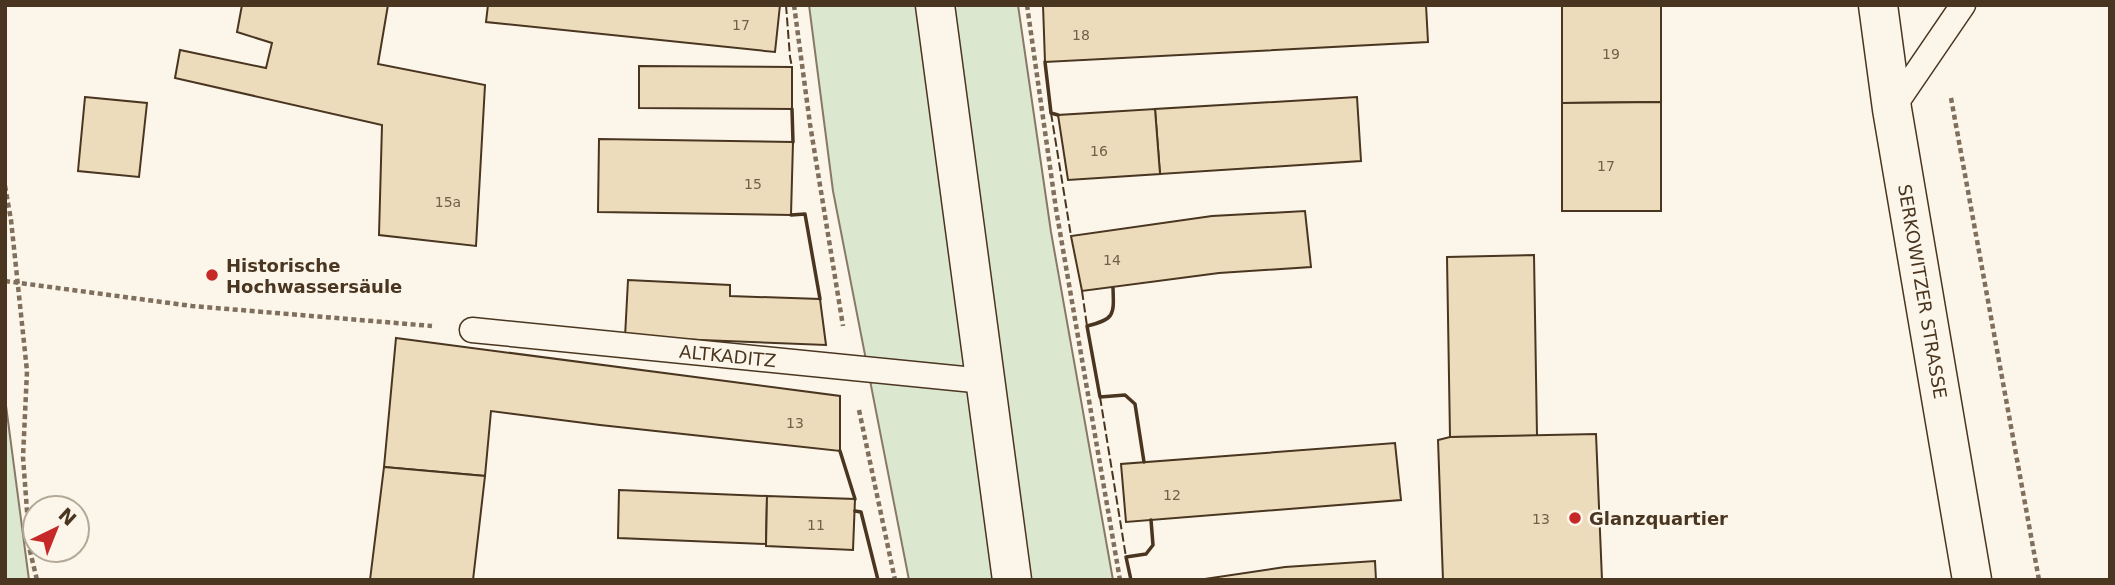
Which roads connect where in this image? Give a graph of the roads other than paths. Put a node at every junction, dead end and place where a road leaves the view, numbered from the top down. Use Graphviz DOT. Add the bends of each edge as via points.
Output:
graph roads {
  1 [pos="936,5"];
  2 [pos="1878,5"];
  3 [pos="1963,5"];
  4 [pos="1892,109"];
  5 [pos="472,330"];
  6 [pos="984,381"];
  7 [pos="1012,580"];
  8 [pos="1972,580"];
  1 -- 6 [label="street"];
  2 -- 4 [label="street, SERKOWITZER STRASSE"];
  3 -- 4 [label="lane"];
  4 -- 8 [label="street, SERKOWITZER STRASSE"];
  5 -- 6 [label="lane, ALTKADITZ"];
  6 -- 7 [label="street"];
}
